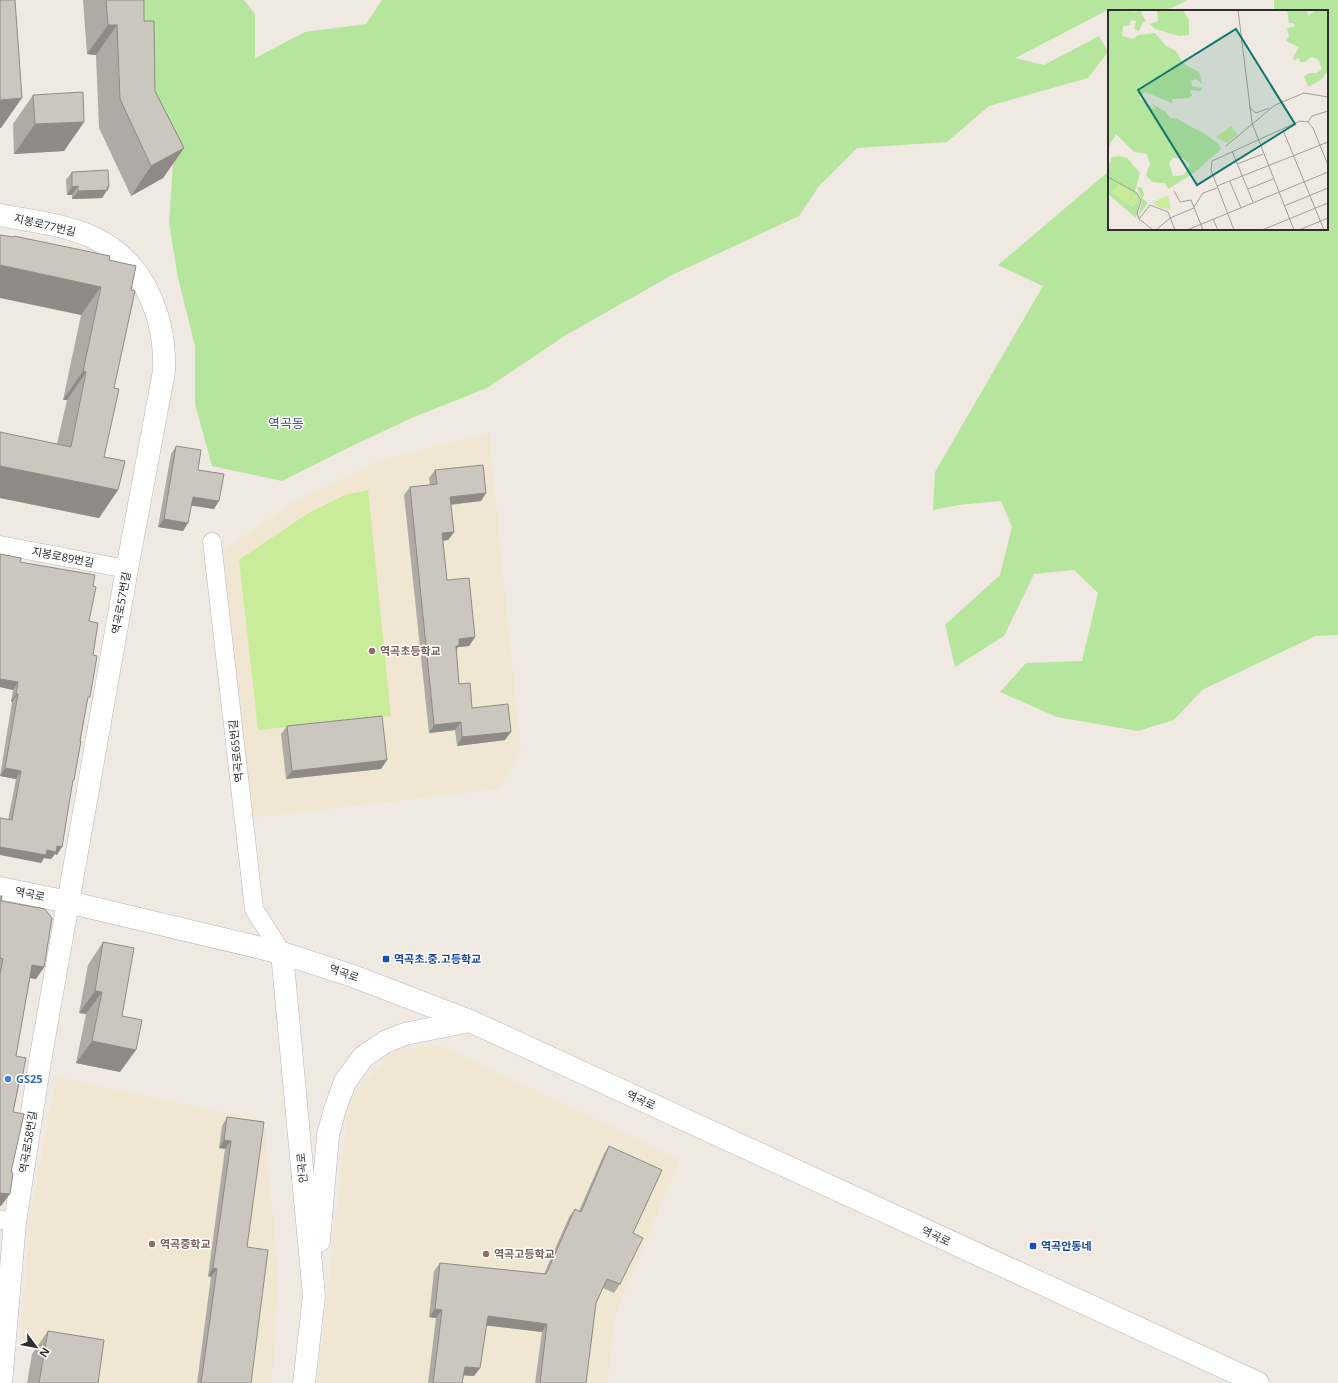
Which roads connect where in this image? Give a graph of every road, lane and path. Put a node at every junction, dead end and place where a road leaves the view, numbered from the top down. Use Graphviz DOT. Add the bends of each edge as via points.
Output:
graph roads {
  1 [pos="0,215"];
  2 [pos="153,305"];
  3 [pos="212,542"];
  4 [pos="0,545"];
  5 [pos="127,569"];
  6 [pos="0,888"];
  7 [pos="68,902"];
  8 [pos="282,953"];
  9 [pos="470,1021"];
  10 [pos="8,1221"];
  11 [pos="314,1296"];
  12 [pos="1,1383"];
  13 [pos="304,1383"];
  14 [pos="1258,1383"];
  1 -- 2 [label="street, 지봉로77번길" via="70,229 104,243 134,269"];
  2 -- 5 [label="street, 역곡로57번길" via="165,351 164,371"];
  3 -- 8 [label="street, 역곡로65번길" via="254,909"];
  4 -- 5 [label="street, 지봉로89번길"];
  5 -- 7 [label="street, 역곡로57번길"];
  6 -- 7 [label="street, 역곡로"];
  7 -- 8 [label="street, 역곡로"];
  7 -- 10 [label="street, 역곡로58번길"];
  8 -- 9 [label="street, 역곡로" via="353,976"];
  8 -- 11 [label="street, 안곡로"];
  9 -- 11 [label="street" via="404,1034 385,1042 363,1056 345,1082 328,1135"];
  9 -- 14 [label="street, 역곡로"];
  10 -- 12 [label="street, 역곡로58번길"];
  11 -- 13 [label="street, 안곡로"];
}
